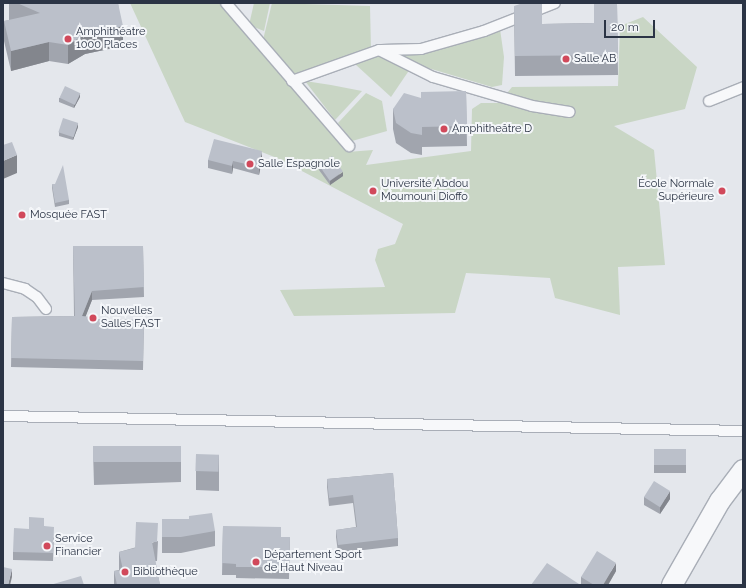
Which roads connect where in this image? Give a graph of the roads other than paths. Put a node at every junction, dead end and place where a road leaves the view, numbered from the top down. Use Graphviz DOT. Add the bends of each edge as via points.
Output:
graph roads {
  1 [pos="226,3"];
  2 [pos="555,3"];
  3 [pos="379,50"];
  4 [pos="292,81"];
  5 [pos="743,87"];
  6 [pos="709,101"];
  7 [pos="570,112"];
  8 [pos="349,146"];
  9 [pos="3,283"];
  10 [pos="46,309"];
  11 [pos="3,416"];
  12 [pos="743,430"];
  13 [pos="743,470"];
  14 [pos="672,585"];
  1 -- 4 [label="lane"];
  2 -- 3 [label="lane" via="484,31 421,49"];
  3 -- 4 [label="lane"];
  3 -- 7 [label="lane" via="441,79 532,106"];
  4 -- 8 [label="lane"];
  5 -- 6 [label="lane"];
  9 -- 10 [label="lane" via="25,289 37,296"];
  11 -- 12 [label="lane"];
  13 -- 14 [label="street" via="720,501"];
}
